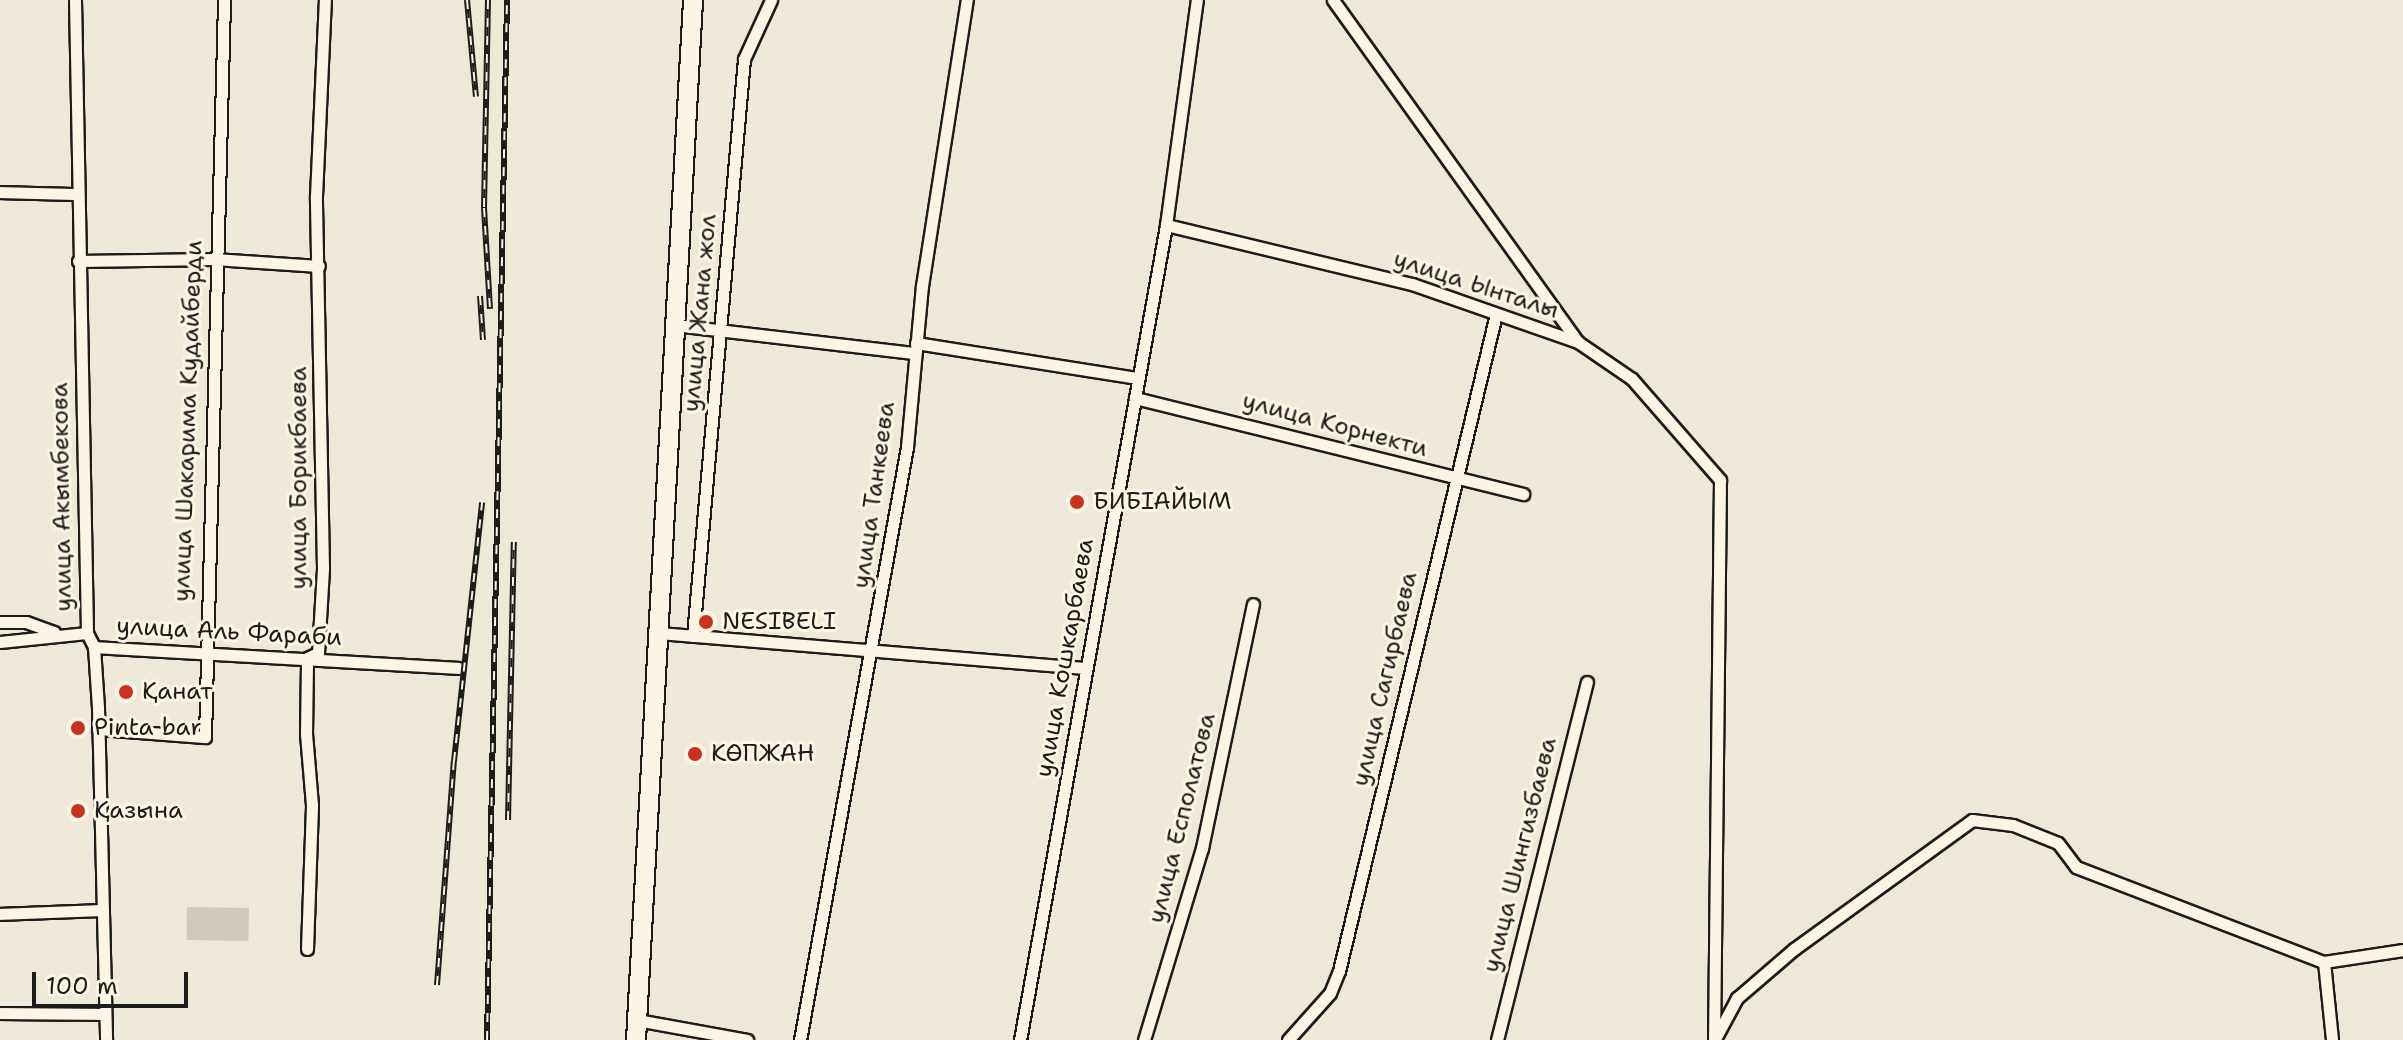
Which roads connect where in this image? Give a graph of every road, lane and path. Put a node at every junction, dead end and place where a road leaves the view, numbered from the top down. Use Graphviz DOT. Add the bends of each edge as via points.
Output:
graph roads {
  1 [pos="75,0"];
  2 [pos="224,0"];
  3 [pos="325,0"];
  4 [pos="693,0"];
  5 [pos="771,0"];
  6 [pos="967,0"];
  7 [pos="1197,0"];
  8 [pos="1333,0"];
  9 [pos="0,192"];
  10 [pos="77,194"];
  11 [pos="1166,225"];
  12 [pos="214,259"];
  13 [pos="78,261"];
  14 [pos="319,266"];
  15 [pos="1496,314"];
  16 [pos="675,325"];
  17 [pos="721,331"];
  18 [pos="1578,342"];
  19 [pos="916,348"];
  20 [pos="1136,378"];
  21 [pos="1135,398"];
  22 [pos="1454,480"];
  23 [pos="1523,494"];
  24 [pos="1253,604"];
  25 [pos="0,622"];
  26 [pos="54,632"];
  27 [pos="87,633"];
  28 [pos="658,633"];
  29 [pos="693,636"];
  30 [pos="0,642"];
  31 [pos="94,647"];
  32 [pos="204,651"];
  33 [pos="872,651"];
  34 [pos="307,658"];
  35 [pos="458,668"];
  36 [pos="1086,668"];
  37 [pos="1587,682"];
  38 [pos="98,729"];
  39 [pos="103,910"];
  40 [pos="0,914"];
  41 [pos="307,949"];
  42 [pos="2403,950"];
  43 [pos="2324,962"];
  44 [pos="0,1013"];
  45 [pos="105,1014"];
  46 [pos="637,1020"];
  47 [pos="106,1040"];
  48 [pos="636,1040"];
  49 [pos="747,1040"];
  50 [pos="800,1040"];
  51 [pos="1020,1040"];
  52 [pos="1144,1040"];
  53 [pos="1288,1040"];
  54 [pos="1497,1040"];
  55 [pos="1714,1040"];
  56 [pos="2332,1040"];
  1 -- 10 [label="street, улица Акымбекова"];
  2 -- 12 [label="street, улица Шакарима Кудайберди"];
  3 -- 14 [label="street, улица Борикбаева" via="316,196"];
  4 -- 16 [label="main road"];
  5 -- 17 [label="street, улица Жана жол" via="744,59"];
  6 -- 19 [label="street, улица Танкеева"];
  7 -- 11 [label="street, улица Кошкарбаева"];
  8 -- 18 [label="street"];
  9 -- 10 [label="street"];
  10 -- 13 [label="street, улица Акымбекова"];
  11 -- 15 [label="street, улица Ынталы" via="1412,284"];
  11 -- 20 [label="street, улица Кошкарбаева"];
  12 -- 13 [label="street"];
  12 -- 14 [label="street"];
  12 -- 32 [label="street, улица Шакарима Кудайберди"];
  13 -- 27 [label="street, улица Акымбекова"];
  14 -- 34 [label="street, улица Борикбаева" via="323,568 318,653"];
  15 -- 18 [label="street, улица Ынталы"];
  15 -- 22 [label="street, улица Сагирбаева"];
  16 -- 17 [label="street"];
  16 -- 28 [label="main road"];
  17 -- 19 [label="street"];
  17 -- 29 [label="street, улица Жана жол"];
  18 -- 55 [label="street, улица Ынталы" via="1632,379 1720,480"];
  19 -- 20 [label="street"];
  19 -- 33 [label="street, улица Танкеева" via="907,447"];
  20 -- 21 [label="street, улица Кошкарбаева"];
  21 -- 22 [label="street, улица Корнекти"];
  21 -- 36 [label="street, улица Кошкарбаева"];
  22 -- 23 [label="street, улица Корнекти"];
  22 -- 53 [label="street, улица Сагирбаева" via="1339,971 1330,993"];
  24 -- 52 [label="street, улица Есполатова" via="1202,848"];
  25 -- 26 [label="street" via="26,622"];
  26 -- 27 [label="street"];
  26 -- 30 [label="street" via="27,642"];
  27 -- 31 [label="street, улица Акымбекова"];
  28 -- 29 [label="street"];
  28 -- 46 [label="main road"];
  29 -- 33 [label="street"];
  31 -- 32 [label="street, улица Аль Фараби"];
  31 -- 38 [label="street, улица Акымбекова"];
  32 -- 34 [label="street, улица Аль Фараби"];
  32 -- 38 [label="street, улица Шакарима Кудайберди" via="205,737"];
  33 -- 36 [label="street"];
  33 -- 50 [label="street, улица Танкеева"];
  34 -- 35 [label="street, улица Аль Фараби"];
  34 -- 41 [label="street, улица Борикбаева" via="312,849"];
  36 -- 51 [label="street, улица Кошкарбаева"];
  37 -- 54 [label="street, улица Шингизбаева"];
  38 -- 39 [label="street, улица Акымбекова"];
  39 -- 40 [label="street"];
  39 -- 45 [label="street, улица Акымбекова"];
  42 -- 43 [label="street"];
  43 -- 55 [label="street" via="2076,867 2058,843 2013,825 1972,820 1748,988"];
  43 -- 56 [label="street"];
  44 -- 45 [label="street"];
  45 -- 47 [label="street, улица Акымбекова"];
  46 -- 48 [label="main road"];
  46 -- 49 [label="street"];
}
